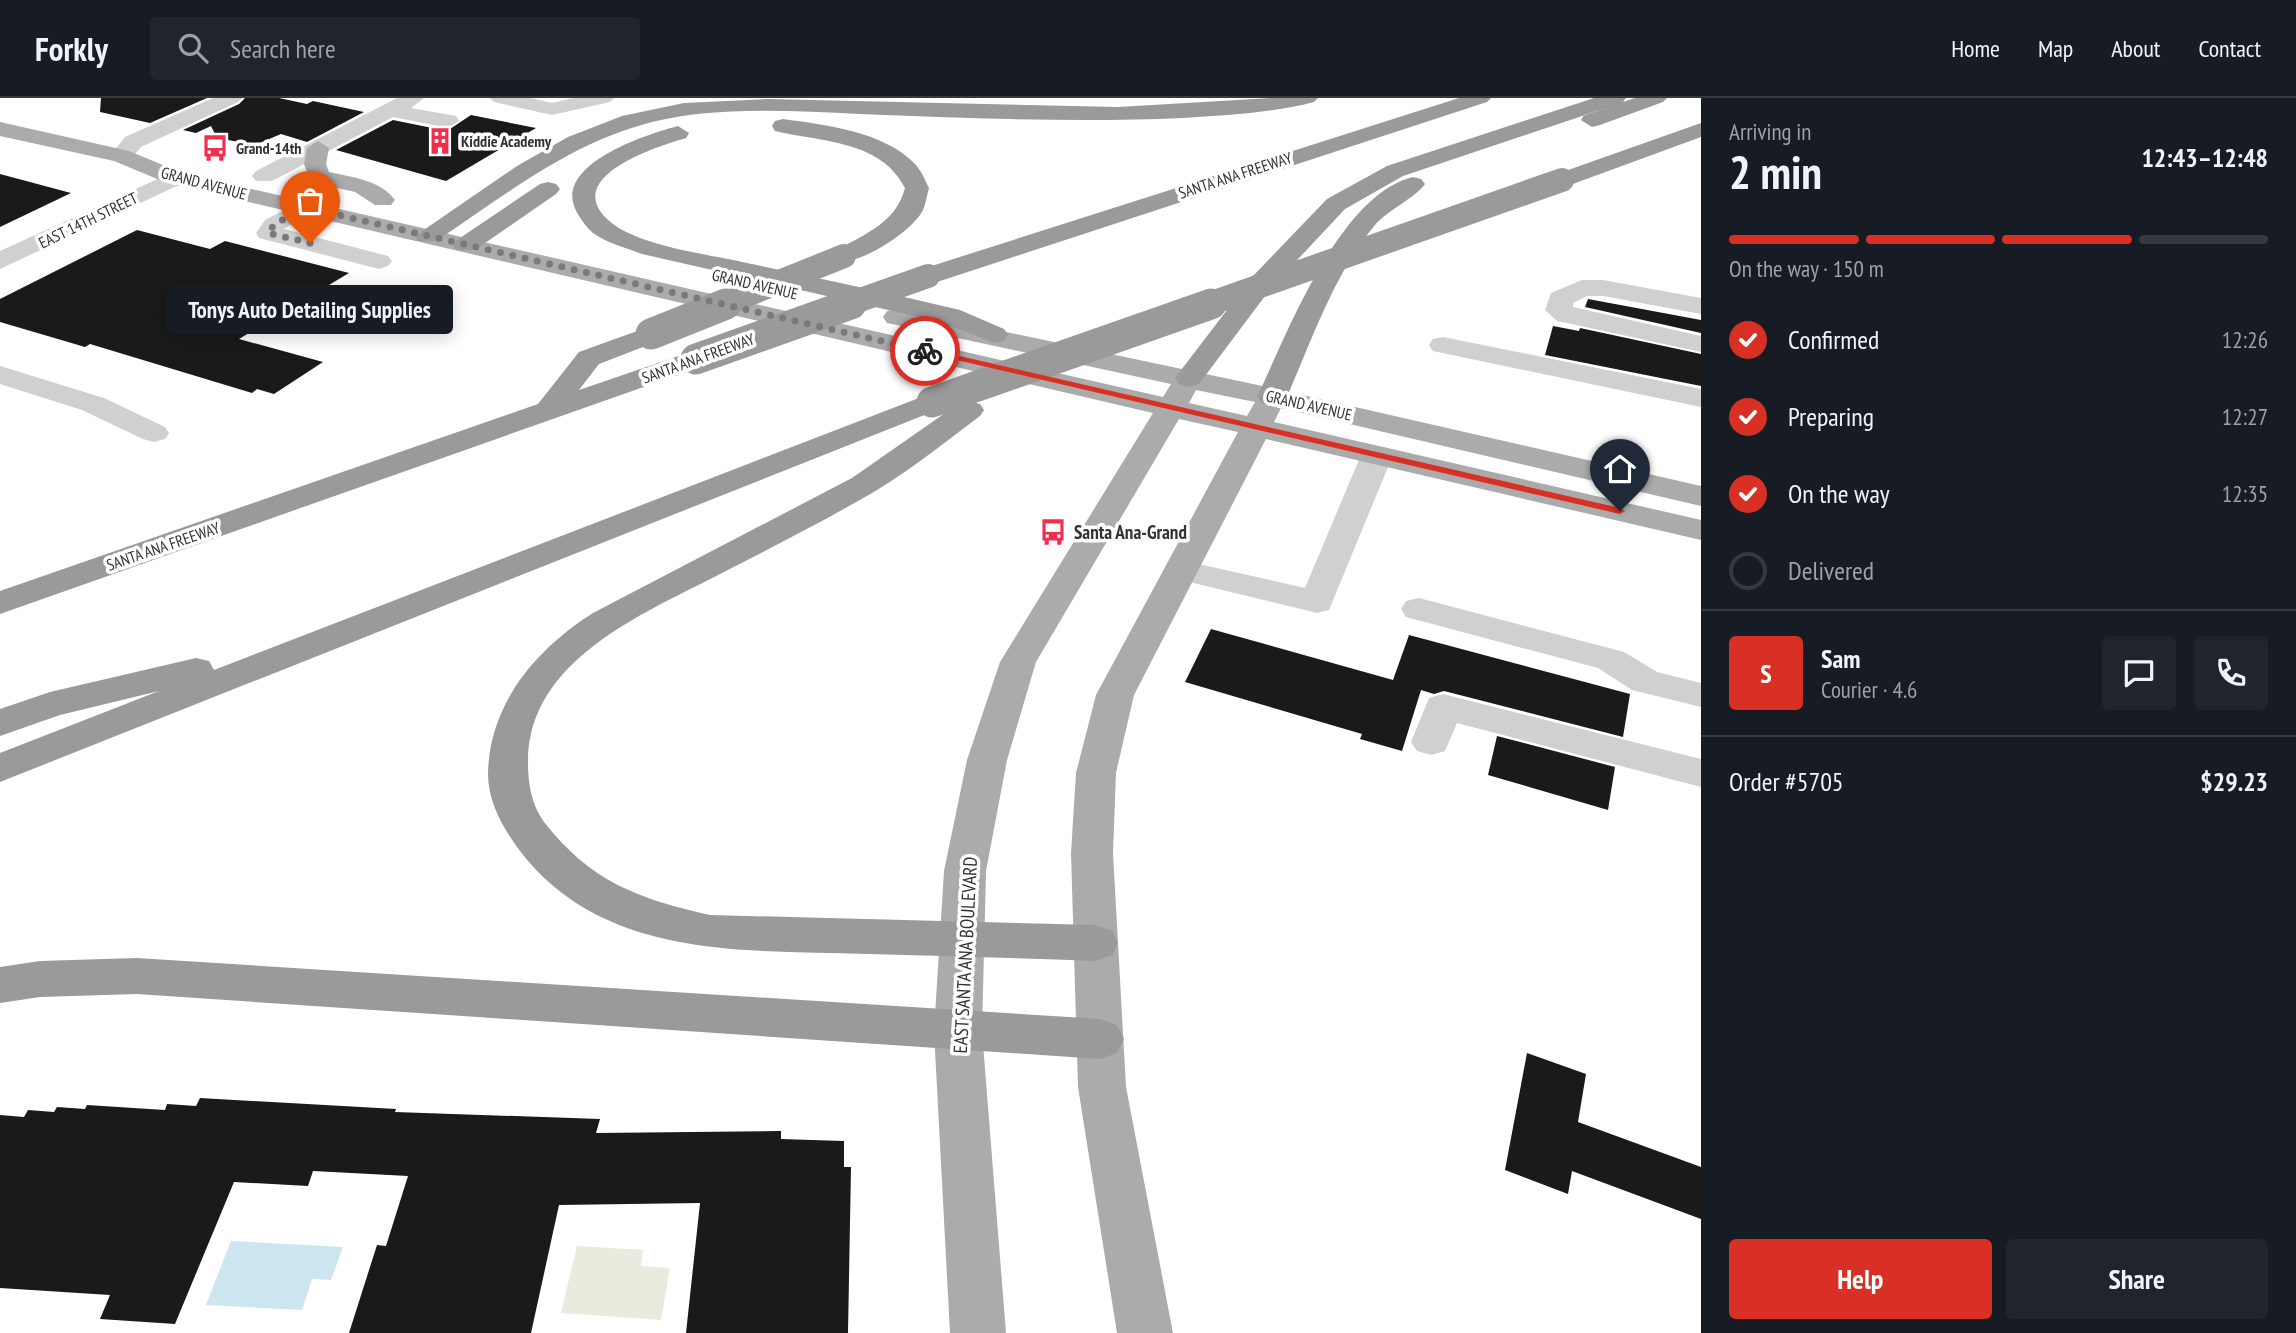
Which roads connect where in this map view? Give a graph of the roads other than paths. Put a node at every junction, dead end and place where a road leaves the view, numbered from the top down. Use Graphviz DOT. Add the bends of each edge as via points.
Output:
graph roads {
  1 [pos="231,98"];
  2 [pos="413,98"];
  3 [pos="501,98"];
  4 [pos="603,98"];
  5 [pos="1307,98"];
  6 [pos="1480,98"];
  7 [pos="1615,98"];
  8 [pos="1656,98"];
  9 [pos="390,110"];
  10 [pos="448,121"];
  11 [pos="0,129"];
  12 [pos="688,130"];
  13 [pos="1701,130"];
  14 [pos="318,148"];
  15 [pos="121,156"];
  16 [pos="264,176"];
  17 [pos="176,178"];
  18 [pos="383,200"];
  19 [pos="304,207"];
  20 [pos="458,217"];
  21 [pos="496,225"];
  22 [pos="523,231"];
  23 [pos="427,236"];
  24 [pos="577,244"];
  25 [pos="466,245"];
  26 [pos="0,261"];
  27 [pos="379,261"];
  28 [pos="1701,306"];
  29 [pos="994,335"];
  30 [pos="1701,344"];
  31 [pos="1443,345"];
  32 [pos="1029,368"];
  33 [pos="0,375"];
  34 [pos="1180,393"];
  35 [pos="1272,397"];
  36 [pos="1701,398"];
  37 [pos="548,411"];
  38 [pos="1257,427"];
  39 [pos="154,433"];
  40 [pos="1377,455"];
  41 [pos="1701,496"];
  42 [pos="1701,530"];
  43 [pos="1181,570"];
  44 [pos="0,603"];
  45 [pos="1419,609"];
  46 [pos="335,637"];
  47 [pos="1701,695"];
  48 [pos="0,723"];
  49 [pos="1431,742"];
  50 [pos="0,768"];
  51 [pos="1701,773"];
  52 [pos="962,939"];
  53 [pos="1096,943"];
  54 [pos="0,985"];
  55 [pos="958,1031"];
  56 [pos="1100,1039"];
  57 [pos="978,1333"];
  58 [pos="1145,1333"];
  1 -- 15 [label="street" via="133,142"];
  2 -- 9 [label="street"];
  3 -- 4 [label="street" via="552,109"];
  5 -- 20 [label="highway" via="1260,106 1139,113 819,106 691,109 628,121 585,138"];
  6 -- 37 [label="highway, SANTA ANA FREEWAY, bridge" via="928,276"];
  7 -- 34 [label="highway" via="1395,171 1336,204 1262,282"];
  8 -- 35 [label="highway" via="1429,177 1385,202 1343,253"];
  9 -- 10 [label="street"];
  9 -- 14 [label="street"];
  11 -- 15 [label="main road"];
  12 -- 21 [label="highway" via="657,133 603,153"];
  12 -- 29 [label="highway" via="638,145 604,164 585,190 586,206 596,223 651,249 950,316"];
  12 -- 37 [label="highway, bridge" via="754,124 856,139 897,159 911,173 918,196 901,225 877,242 589,358"];
  13 -- 32 [label="highway, bridge"];
  14 -- 16 [label="street"];
  14 -- 18 [label="main road" via="315,164 319,177 363,187"];
  15 -- 16 [label="main road, GRAND AVENUE" via="190,160"];
  15 -- 17 [label="main road, GRAND AVENUE"];
  16 -- 18 [label="main road, GRAND AVENUE"];
  17 -- 19 [label="main road, GRAND AVENUE"];
  17 -- 26 [label="street, EAST 14TH STREET"];
  18 -- 20 [label="main road, GRAND AVENUE"];
  19 -- 23 [label="main road, GRAND AVENUE"];
  19 -- 27 [label="street" via="268,233"];
  20 -- 21 [label="main road, GRAND AVENUE"];
  20 -- 23 [label="highway"];
  21 -- 22 [label="main road, GRAND AVENUE"];
  21 -- 25 [label="highway"];
  23 -- 25 [label="main road, GRAND AVENUE"];
  24 -- 29 [label="main road, GRAND AVENUE"];
  25 -- 34 [label="main road, GRAND AVENUE"];
  28 -- 30 [label="street" via="1582,288 1560,299 1559,310"];
  29 -- 34 [label="main road, GRAND AVENUE"];
  31 -- 36 [label="street"];
  32 -- 46 [label="highway, bridge"];
  32 -- 52 [label="highway, bridge" via="851,492 631,607 567,649 547,667 513,726 507,774 522,821 560,870 586,891 660,922 710,932"];
  33 -- 39 [label="street" via="93,404"];
  34 -- 35 [label="main road, GRAND AVENUE"];
  34 -- 38 [label="main road, GRAND AVENUE"];
  34 -- 52 [label="main road, EAST SANTA ANA BOULEVARD" via="1017,662 982,785 965,871"];
  35 -- 38 [label="main road"];
  35 -- 41 [label="main road, GRAND AVENUE"];
  37 -- 44 [label="highway, SANTA ANA FREEWAY"];
  38 -- 40 [label="main road, GRAND AVENUE"];
  38 -- 43 [label="main road"];
  40 -- 42 [label="main road, GRAND AVENUE"];
  40 -- 43 [label="street" via="1317,602"];
  43 -- 53 [label="main road" via="1115,695 1096,773 1092,853"];
  45 -- 47 [label="street" via="1611,660 1645,681"];
  46 -- 48 [label="highway" via="50,705"];
  46 -- 50 [label="highway"];
  49 -- 51 [label="street" via="1444,706"];
  52 -- 53 [label="highway"];
  52 -- 55 [label="main road, EAST SANTA ANA BOULEVARD"];
  53 -- 56 [label="main road"];
  54 -- 55 [label="highway" via="137,976"];
  55 -- 56 [label="highway"];
  55 -- 57 [label="main road, EAST SANTA ANA BOULEVARD"];
  56 -- 58 [label="main road" via="1102,1087"];
}
